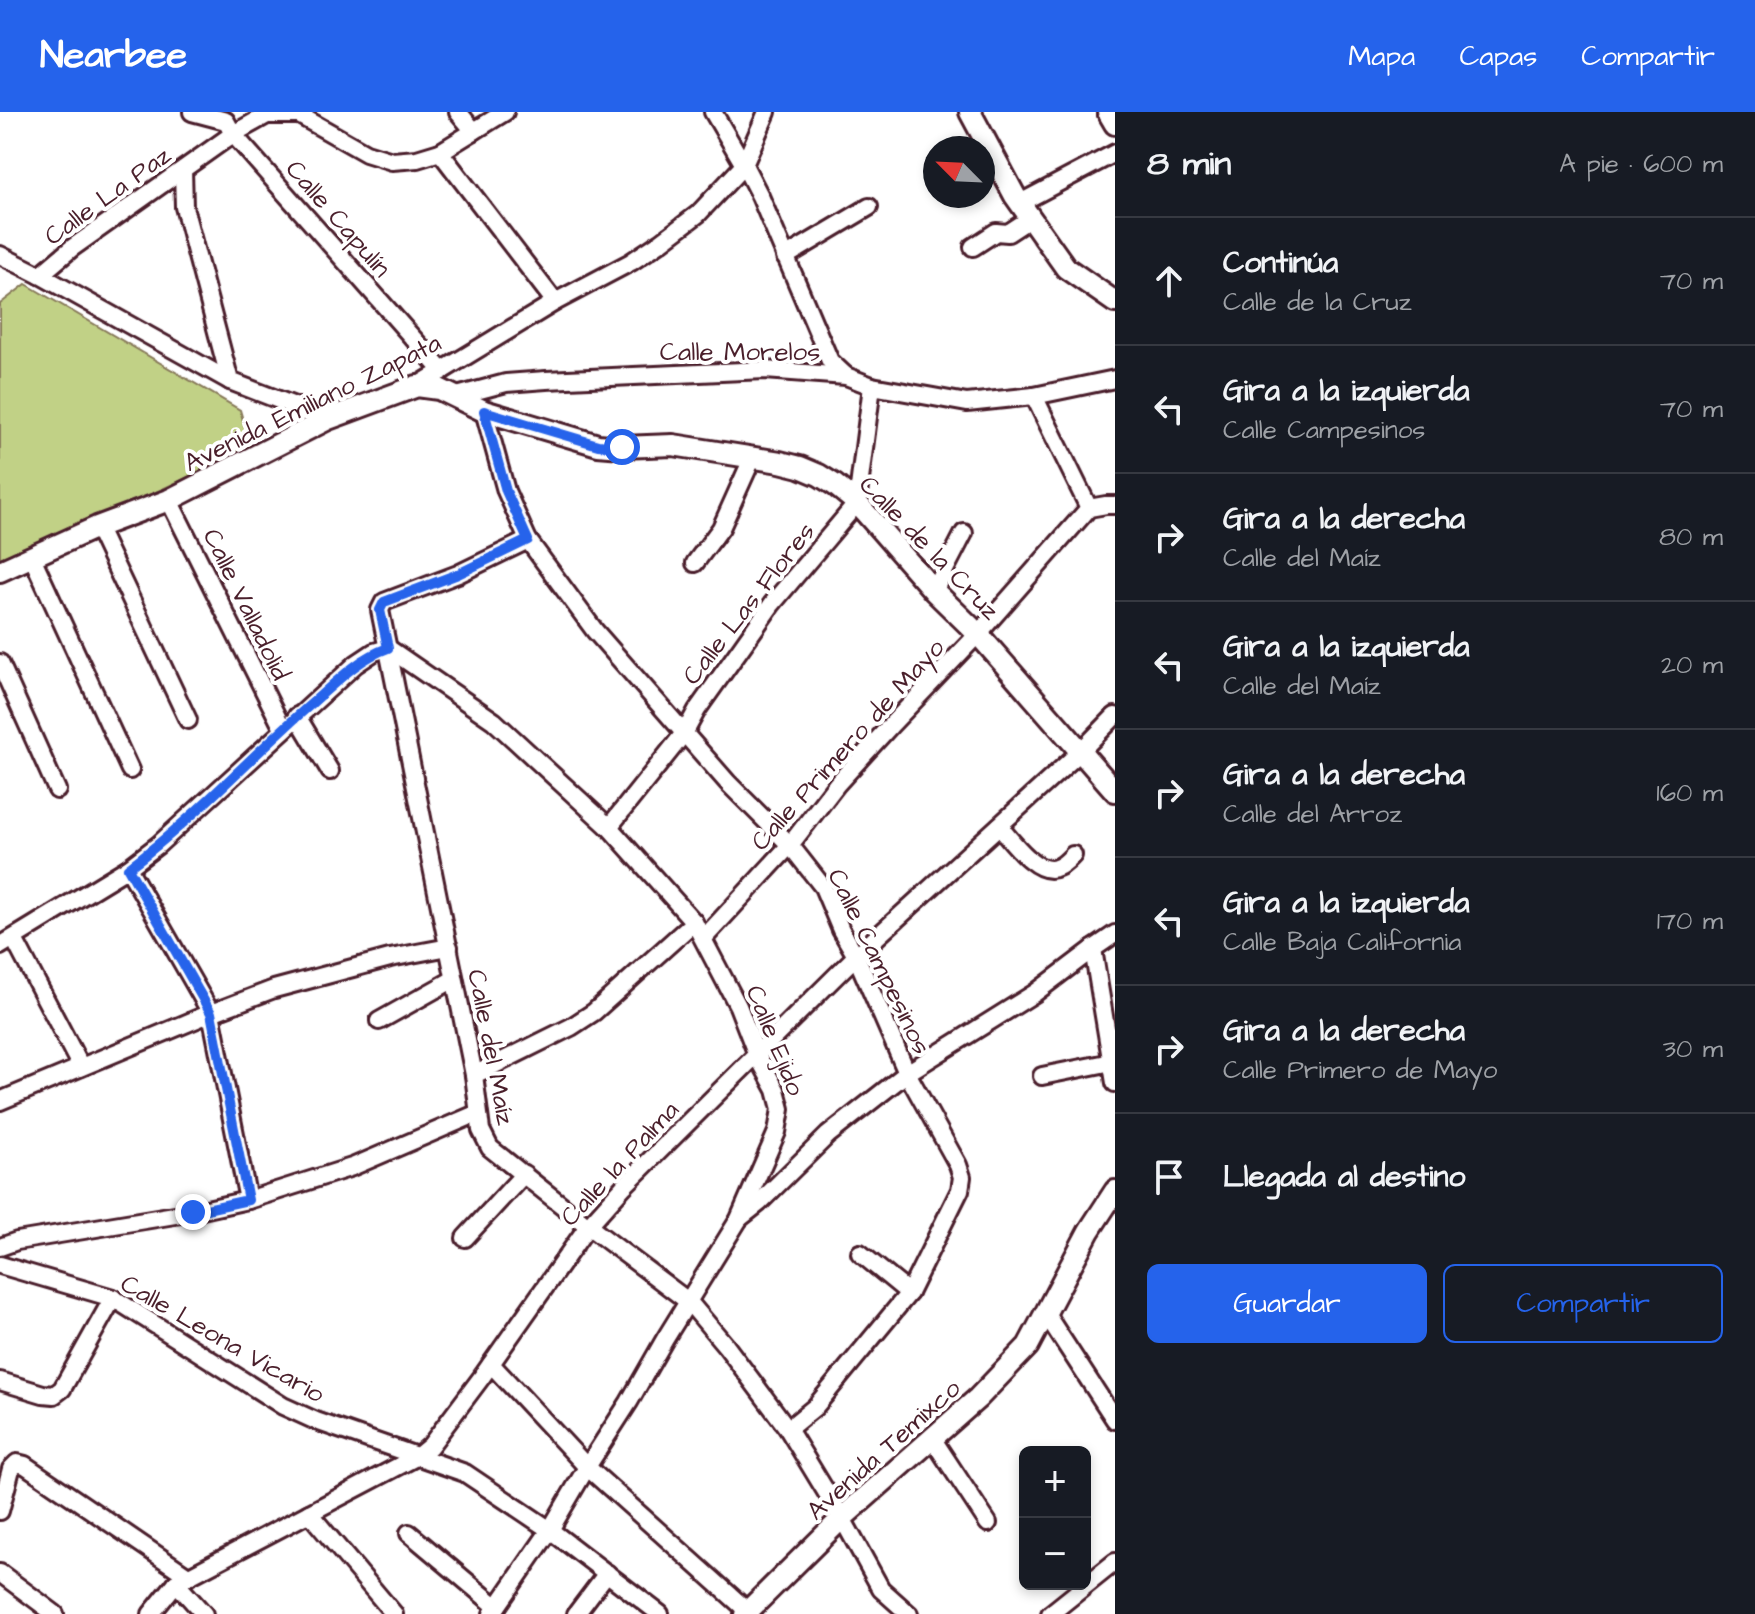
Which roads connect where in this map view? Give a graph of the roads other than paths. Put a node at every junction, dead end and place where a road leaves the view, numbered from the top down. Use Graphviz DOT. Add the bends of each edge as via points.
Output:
graph roads {
  1 [pos="192,112"];
  2 [pos="458,112"];
  3 [pos="505,112"];
  4 [pos="713,112"];
  5 [pos="767,112"];
  6 [pos="970,112"];
  7 [pos="1108,112"];
  8 [pos="226,122"];
  9 [pos="1115,124"];
  10 [pos="474,131"];
  11 [pos="440,152"];
  12 [pos="1115,153"];
  13 [pos="744,165"];
  14 [pos="183,170"];
  15 [pos="869,207"];
  16 [pos="1025,210"];
  17 [pos="973,247"];
  18 [pos="0,255"];
  19 [pos="785,257"];
  20 [pos="40,275"];
  21 [pos="555,302"];
  22 [pos="1115,302"];
  23 [pos="442,371"];
  24 [pos="846,376"];
  25 [pos="1115,379"];
  26 [pos="230,381"];
  27 [pos="417,386"];
  28 [pos="872,386"];
  29 [pos="457,396"];
  30 [pos="1034,396"];
  31 [pos="484,411"];
  32 [pos="328,419"];
  33 [pos="752,459"];
  34 [pos="169,500"];
  35 [pos="857,503"];
  36 [pos="1115,505"];
  37 [pos="1089,508"];
  38 [pos="97,527"];
  39 [pos="964,533"];
  40 [pos="528,540"];
  41 [pos="32,557"];
  42 [pos="695,563"];
  43 [pos="0,571"];
  44 [pos="934,591"];
  45 [pos="978,634"];
  46 [pos="388,648"];
  47 [pos="0,663"];
  48 [pos="297,716"];
  49 [pos="1115,716"];
  50 [pos="188,720"];
  51 [pos="283,729"];
  52 [pos="685,732"];
  53 [pos="1080,752"];
  54 [pos="130,770"];
  55 [pos="330,771"];
  56 [pos="57,790"];
  57 [pos="1115,791"];
  58 [pos="999,826"];
  59 [pos="609,827"];
  60 [pos="790,845"];
  61 [pos="1073,855"];
  62 [pos="128,868"];
  63 [pos="694,922"];
  64 [pos="1115,934"];
  65 [pos="704,938"];
  66 [pos="7,942"];
  67 [pos="449,947"];
  68 [pos="1093,949"];
  69 [pos="856,956"];
  70 [pos="454,979"];
  71 [pos="211,1013"];
  72 [pos="379,1021"];
  73 [pos="757,1055"];
  74 [pos="1112,1062"];
  75 [pos="81,1067"];
  76 [pos="907,1073"];
  77 [pos="474,1075"];
  78 [pos="1042,1076"];
  79 [pos="1115,1083"];
  80 [pos="0,1101"];
  81 [pos="478,1113"];
  82 [pos="524,1174"];
  83 [pos="1115,1191"];
  84 [pos="248,1200"];
  85 [pos="739,1219"];
  86 [pos="588,1226"];
  87 [pos="465,1238"];
  88 [pos="0,1247"];
  89 [pos="860,1253"];
  90 [pos="0,1265"];
  91 [pos="909,1293"];
  92 [pos="113,1298"];
  93 [pos="689,1302"];
  94 [pos="1046,1314"];
  95 [pos="491,1364"];
  96 [pos="0,1381"];
  97 [pos="1115,1420"];
  98 [pos="788,1429"];
  99 [pos="932,1438"];
  100 [pos="418,1456"];
  101 [pos="587,1467"];
  102 [pos="0,1508"];
  103 [pos="309,1513"];
  104 [pos="842,1518"];
  105 [pos="988,1523"];
  106 [pos="550,1530"];
  107 [pos="409,1533"];
  108 [pos="1115,1562"];
  109 [pos="0,1573"];
  110 [pos="607,1573"];
  111 [pos="182,1580"];
  112 [pos="494,1611"];
  113 [pos="748,1613"];
  114 [pos="55,1614"];
  115 [pos="151,1614"];
  116 [pos="204,1614"];
  117 [pos="394,1614"];
  118 [pos="576,1614"];
  119 [pos="660,1614"];
  120 [pos="909,1614"];
  121 [pos="1050,1614"];
  1 -- 8 [label="street"];
  2 -- 10 [label="street"];
  3 -- 10 [label="street, Calle La Paz"];
  4 -- 13 [label="street"];
  5 -- 13 [label="street"];
  6 -- 16 [label="main road"];
  7 -- 9 [label="main road"];
  8 -- 11 [label="street, Calle La Paz" via="299,115 366,153 392,161"];
  8 -- 14 [label="street, Calle La Paz"];
  8 -- 23 [label="street, Calle Capulín"];
  10 -- 11 [label="street, Calle La Paz"];
  11 -- 21 [label="street"];
  12 -- 16 [label="street"];
  13 -- 19 [label="street"];
  13 -- 21 [label="street, Avenida Emiliano Zapata" via="698,214 661,242"];
  14 -- 20 [label="street, Calle La Paz"];
  14 -- 26 [label="street" via="184,207"];
  15 -- 19 [label="street"];
  16 -- 17 [label="street" via="1008,233 996,232"];
  16 -- 22 [label="main road" via="1066,268"];
  18 -- 20 [label="street"];
  19 -- 24 [label="street" via="830,361"];
  20 -- 26 [label="street"];
  21 -- 23 [label="street, Avenida Emiliano Zapata"];
  23 -- 27 [label="street, Avenida Emiliano Zapata"];
  24 -- 28 [label="street, Calle Morelos"];
  24 -- 29 [label="street, Calle Morelos" via="765,370 599,377 506,383"];
  25 -- 30 [label="street, Calle Morelos"];
  26 -- 32 [label="street"];
  27 -- 29 [label="main road, Calle de la Cruz"];
  27 -- 32 [label="main road, Avenida Emiliano Zapata"];
  28 -- 30 [label="street, Calle Morelos" via="967,403"];
  28 -- 35 [label="street"];
  29 -- 31 [label="main road, Calle de la Cruz"];
  30 -- 37 [label="street"];
  31 -- 33 [label="main road, Calle de la Cruz" via="598,445 673,445"];
  31 -- 40 [label="street, Calle Campesinos" via="506,491"];
  32 -- 34 [label="main road, Avenida Emiliano Zapata"];
  33 -- 35 [label="main road, Calle de la Cruz" via="800,467"];
  33 -- 42 [label="street" via="721,528"];
  34 -- 38 [label="main road, Avenida Emiliano Zapata"];
  34 -- 51 [label="street, Calle Valladolid"];
  35 -- 44 [label="main road, Calle de la Cruz"];
  35 -- 52 [label="street, Calle Las Flores" via="772,604"];
  36 -- 37 [label="street"];
  37 -- 45 [label="street, Calle Primero de Mayo"];
  38 -- 41 [label="main road, Avenida Emiliano Zapata"];
  38 -- 50 [label="street"];
  39 -- 44 [label="street"];
  40 -- 46 [label="street, Calle del Maíz" via="384,602 380,610"];
  40 -- 52 [label="street, Calle Campesinos" via="595,631"];
  41 -- 43 [label="main road, Avenida Emiliano Zapata"];
  41 -- 54 [label="street"];
  44 -- 45 [label="main road, Calle de la Cruz"];
  45 -- 53 [label="main road, Calle de la Cruz"];
  45 -- 60 [label="street, Calle Primero de Mayo" via="837,784"];
  46 -- 48 [label="street" via="356,664"];
  46 -- 59 [label="street, Calle Ejido" via="494,721"];
  46 -- 67 [label="street, Calle del Maíz"];
  47 -- 56 [label="street"];
  48 -- 51 [label="street"];
  48 -- 55 [label="street"];
  49 -- 53 [label="street, Calle la Palma"];
  51 -- 62 [label="street"];
  52 -- 59 [label="street, Calle Las Flores"];
  52 -- 60 [label="street, Calle Campesinos"];
  53 -- 57 [label="main road, Calle de la Cruz"];
  53 -- 58 [label="street, Calle la Palma"];
  58 -- 61 [label="street" via="1047,870"];
  58 -- 69 [label="street, Calle la Palma"];
  59 -- 63 [label="street, Calle Ejido"];
  60 -- 65 [label="street, Calle Primero de Mayo"];
  60 -- 69 [label="street, Calle Campesinos" via="823,887"];
  62 -- 66 [label="street"];
  62 -- 71 [label="street"];
  63 -- 65 [label="street, Calle Ejido"];
  63 -- 77 [label="street" via="594,1012"];
  64 -- 68 [label="street"];
  65 -- 73 [label="street, Calle Ejido"];
  66 -- 75 [label="street"];
  67 -- 70 [label="street, Calle del Maíz"];
  67 -- 71 [label="street" via="274,989"];
  68 -- 74 [label="street"];
  68 -- 76 [label="street" via="1035,993"];
  69 -- 73 [label="street, Calle la Palma"];
  69 -- 76 [label="street, Calle Campesinos"];
  70 -- 72 [label="street"];
  70 -- 77 [label="street, Calle del Maíz"];
  71 -- 75 [label="street"];
  71 -- 84 [label="street"];
  73 -- 85 [label="street, Calle Ejido" via="781,1109 777,1132"];
  73 -- 86 [label="street, Calle la Palma"];
  74 -- 78 [label="street"];
  74 -- 79 [label="street"];
  75 -- 80 [label="street"];
  76 -- 85 [label="street" via="828,1135"];
  76 -- 91 [label="street, Calle Campesinos" via="962,1177"];
  77 -- 81 [label="street, Calle del Maíz"];
  81 -- 82 [label="street, Calle del Maíz" via="490,1148"];
  81 -- 84 [label="street" via="352,1167"];
  82 -- 86 [label="street, Calle del Maíz"];
  82 -- 87 [label="street"];
  83 -- 94 [label="main road, Avenida Temixco"];
  84 -- 88 [label="street"];
  85 -- 93 [label="street, Calle Ejido"];
  86 -- 93 [label="street, Calle del Maíz"];
  86 -- 95 [label="street, Calle la Palma"];
  89 -- 91 [label="street"];
  90 -- 92 [label="street, Calle Leona Vicario"];
  91 -- 98 [label="street, Calle Campesinos" via="815,1407"];
  92 -- 96 [label="street" via="54,1395"];
  92 -- 100 [label="street, Calle Leona Vicario" via="283,1406"];
  93 -- 98 [label="street, Calle del Maíz"];
  93 -- 101 [label="street, Calle Ejido"];
  94 -- 97 [label="street"];
  94 -- 99 [label="main road, Avenida Temixco" via="1006,1370"];
  95 -- 100 [label="street, Calle la Palma"];
  95 -- 101 [label="street"];
  98 -- 104 [label="street, Calle del Maíz"];
  99 -- 104 [label="main road, Avenida Temixco"];
  99 -- 105 [label="street"];
  100 -- 103 [label="street, Calle la Palma"];
  100 -- 106 [label="street, Calle Leona Vicario" via="465,1473"];
  101 -- 106 [label="street, Calle Ejido"];
  101 -- 113 [label="street"];
  102 -- 111 [label="street" via="11,1469 17,1463 25,1465"];
  103 -- 111 [label="street, Calle la Palma"];
  103 -- 117 [label="street"];
  104 -- 113 [label="main road, Avenida Temixco"];
  104 -- 120 [label="street, Calle del Maíz" via="881,1589"];
  106 -- 110 [label="street, Calle Leona Vicario"];
  106 -- 112 [label="street, Calle Ejido"];
  107 -- 112 [label="street"];
  108 -- 121 [label="street"];
  109 -- 114 [label="street"];
  110 -- 118 [label="street"];
  110 -- 119 [label="street, Calle Leona Vicario"];
  111 -- 115 [label="street, Calle la Palma"];
  111 -- 116 [label="street"];
}
